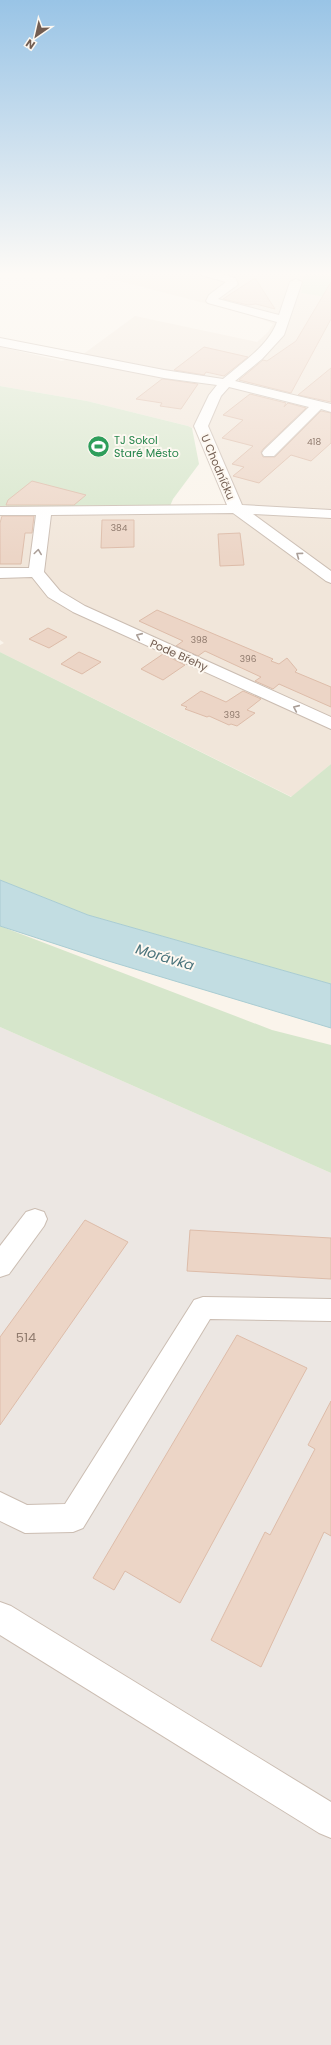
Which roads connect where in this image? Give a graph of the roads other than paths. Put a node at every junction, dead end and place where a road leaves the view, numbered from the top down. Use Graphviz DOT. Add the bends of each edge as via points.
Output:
graph roads {
  1 [pos="132,367"];
  2 [pos="244,367"];
  3 [pos="226,383"];
  4 [pos="325,407"];
  5 [pos="269,452"];
  6 [pos="236,509"];
  7 [pos="0,511"];
  8 [pos="44,511"];
  9 [pos="331,514"];
  10 [pos="36,572"];
  11 [pos="0,573"];
  12 [pos="331,578"];
  13 [pos="331,724"];
  14 [pos="35,1219"];
  15 [pos="0,1266"];
  16 [pos="331,1310"];
  17 [pos="0,1506"];
  18 [pos="0,1617"];
  19 [pos="331,1821"];
  1 -- 3 [label="street"];
  2 -- 3 [label="street, U Chodníčku"];
  3 -- 4 [label="street"];
  3 -- 6 [label="street, U Chodníčku" via="215,395 201,426"];
  4 -- 5 [label="street"];
  6 -- 8 [label="street"];
  6 -- 9 [label="street"];
  12 -- 6 [label="street, one-way"];
  7 -- 8 [label="street"];
  10 -- 8 [label="street, one-way"];
  10 -- 11 [label="street"];
  13 -- 10 [label="street, Pode Břehy, one-way" via="79,609 54,594"];
  14 -- 15 [label="street"];
  16 -- 17 [label="street" via="203,1308 73,1518 25,1520"];
  18 -- 19 [label="street"];
}
